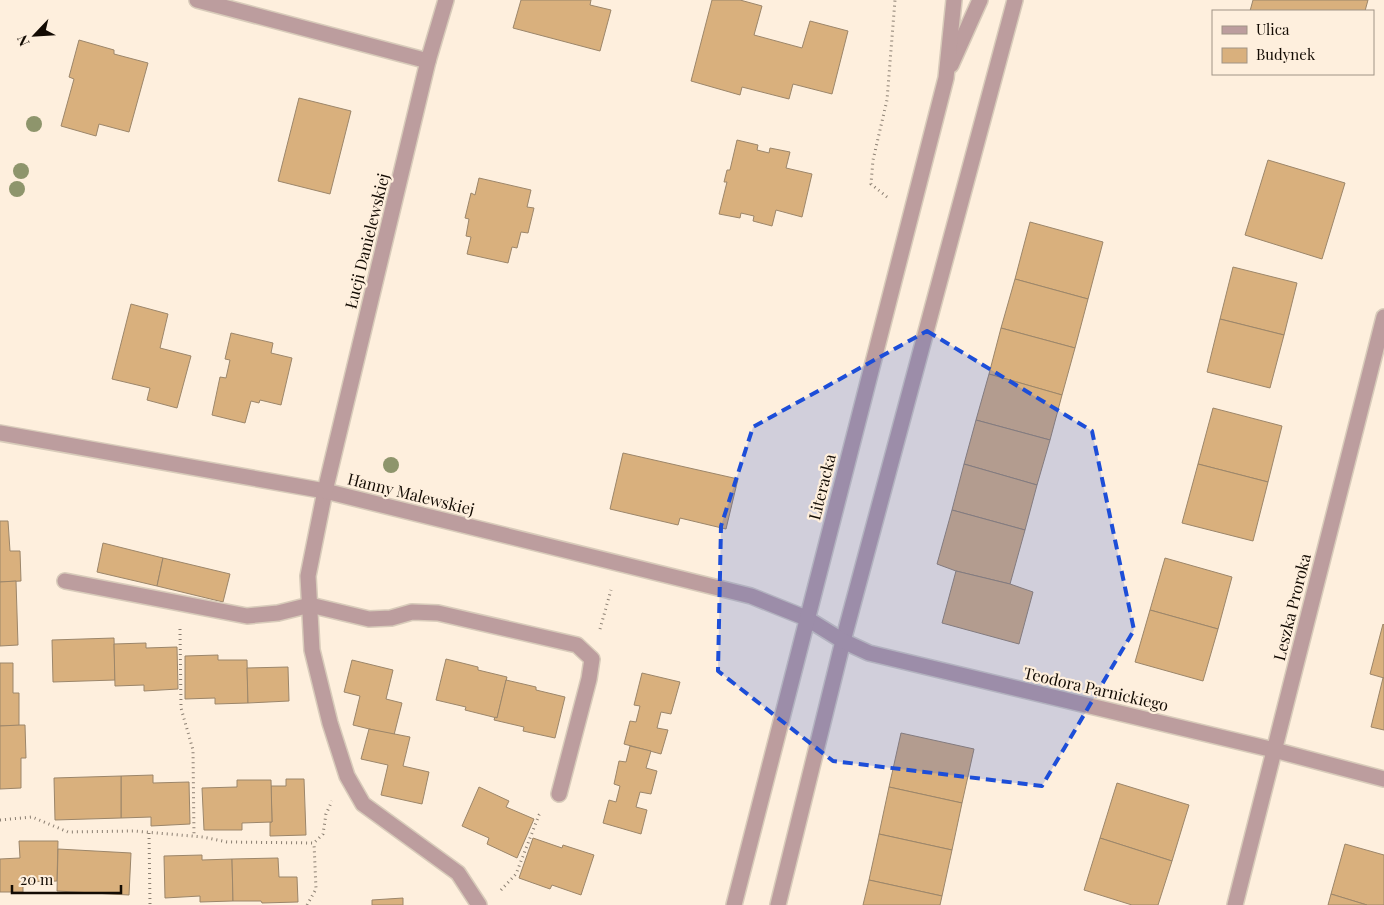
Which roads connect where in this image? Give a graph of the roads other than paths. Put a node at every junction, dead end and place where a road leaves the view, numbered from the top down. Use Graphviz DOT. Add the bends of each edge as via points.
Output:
graph roads {
  1 [pos="197,0"];
  2 [pos="446,0"];
  3 [pos="954,0"];
  4 [pos="980,0"];
  5 [pos="1015,0"];
  6 [pos="428,61"];
  7 [pos="946,78"];
  8 [pos="1384,317"];
  9 [pos="1382,337"];
  10 [pos="0,433"];
  11 [pos="325,491"];
  12 [pos="65,582"];
  13 [pos="310,606"];
  14 [pos="806,618"];
  15 [pos="843,642"];
  16 [pos="1274,750"];
  17 [pos="1384,779"];
  18 [pos="559,794"];
  19 [pos="478,905"];
  20 [pos="734,905"];
  21 [pos="778,905"];
  22 [pos="1235,905"];
  1 -- 6 [label="street"];
  2 -- 6 [label="street, Łucji Danielewskiej"];
  3 -- 7 [label="street, Literacka"];
  4 -- 7 [label="street, Literacka"];
  5 -- 15 [label="street"];
  6 -- 11 [label="street, Łucji Danielewskiej"];
  7 -- 14 [label="street, Literacka"];
  8 -- 9 [label="street, Leszka Proroka"];
  9 -- 16 [label="street, Leszka Proroka"];
  10 -- 11 [label="street, Hanny Malewskiej"];
  11 -- 13 [label="street, Łucji Danielewskiej" via="308,576"];
  11 -- 14 [label="street, Hanny Malewskiej" via="751,596"];
  12 -- 13 [label="street" via="247,616"];
  13 -- 18 [label="street" via="369,619 391,618 412,612 438,613 577,645 592,659"];
  13 -- 19 [label="street, Łucji Danielewskiej" via="312,650 347,776 363,804 458,873"];
  14 -- 15 [label="street, Teodora Parnickiego"];
  14 -- 20 [label="street, Literacka"];
  15 -- 16 [label="street, Teodora Parnickiego" via="869,653"];
  15 -- 21 [label="street"];
  16 -- 17 [label="street, Teodora Parnickiego"];
  16 -- 22 [label="street, Leszka Proroka"];
}
